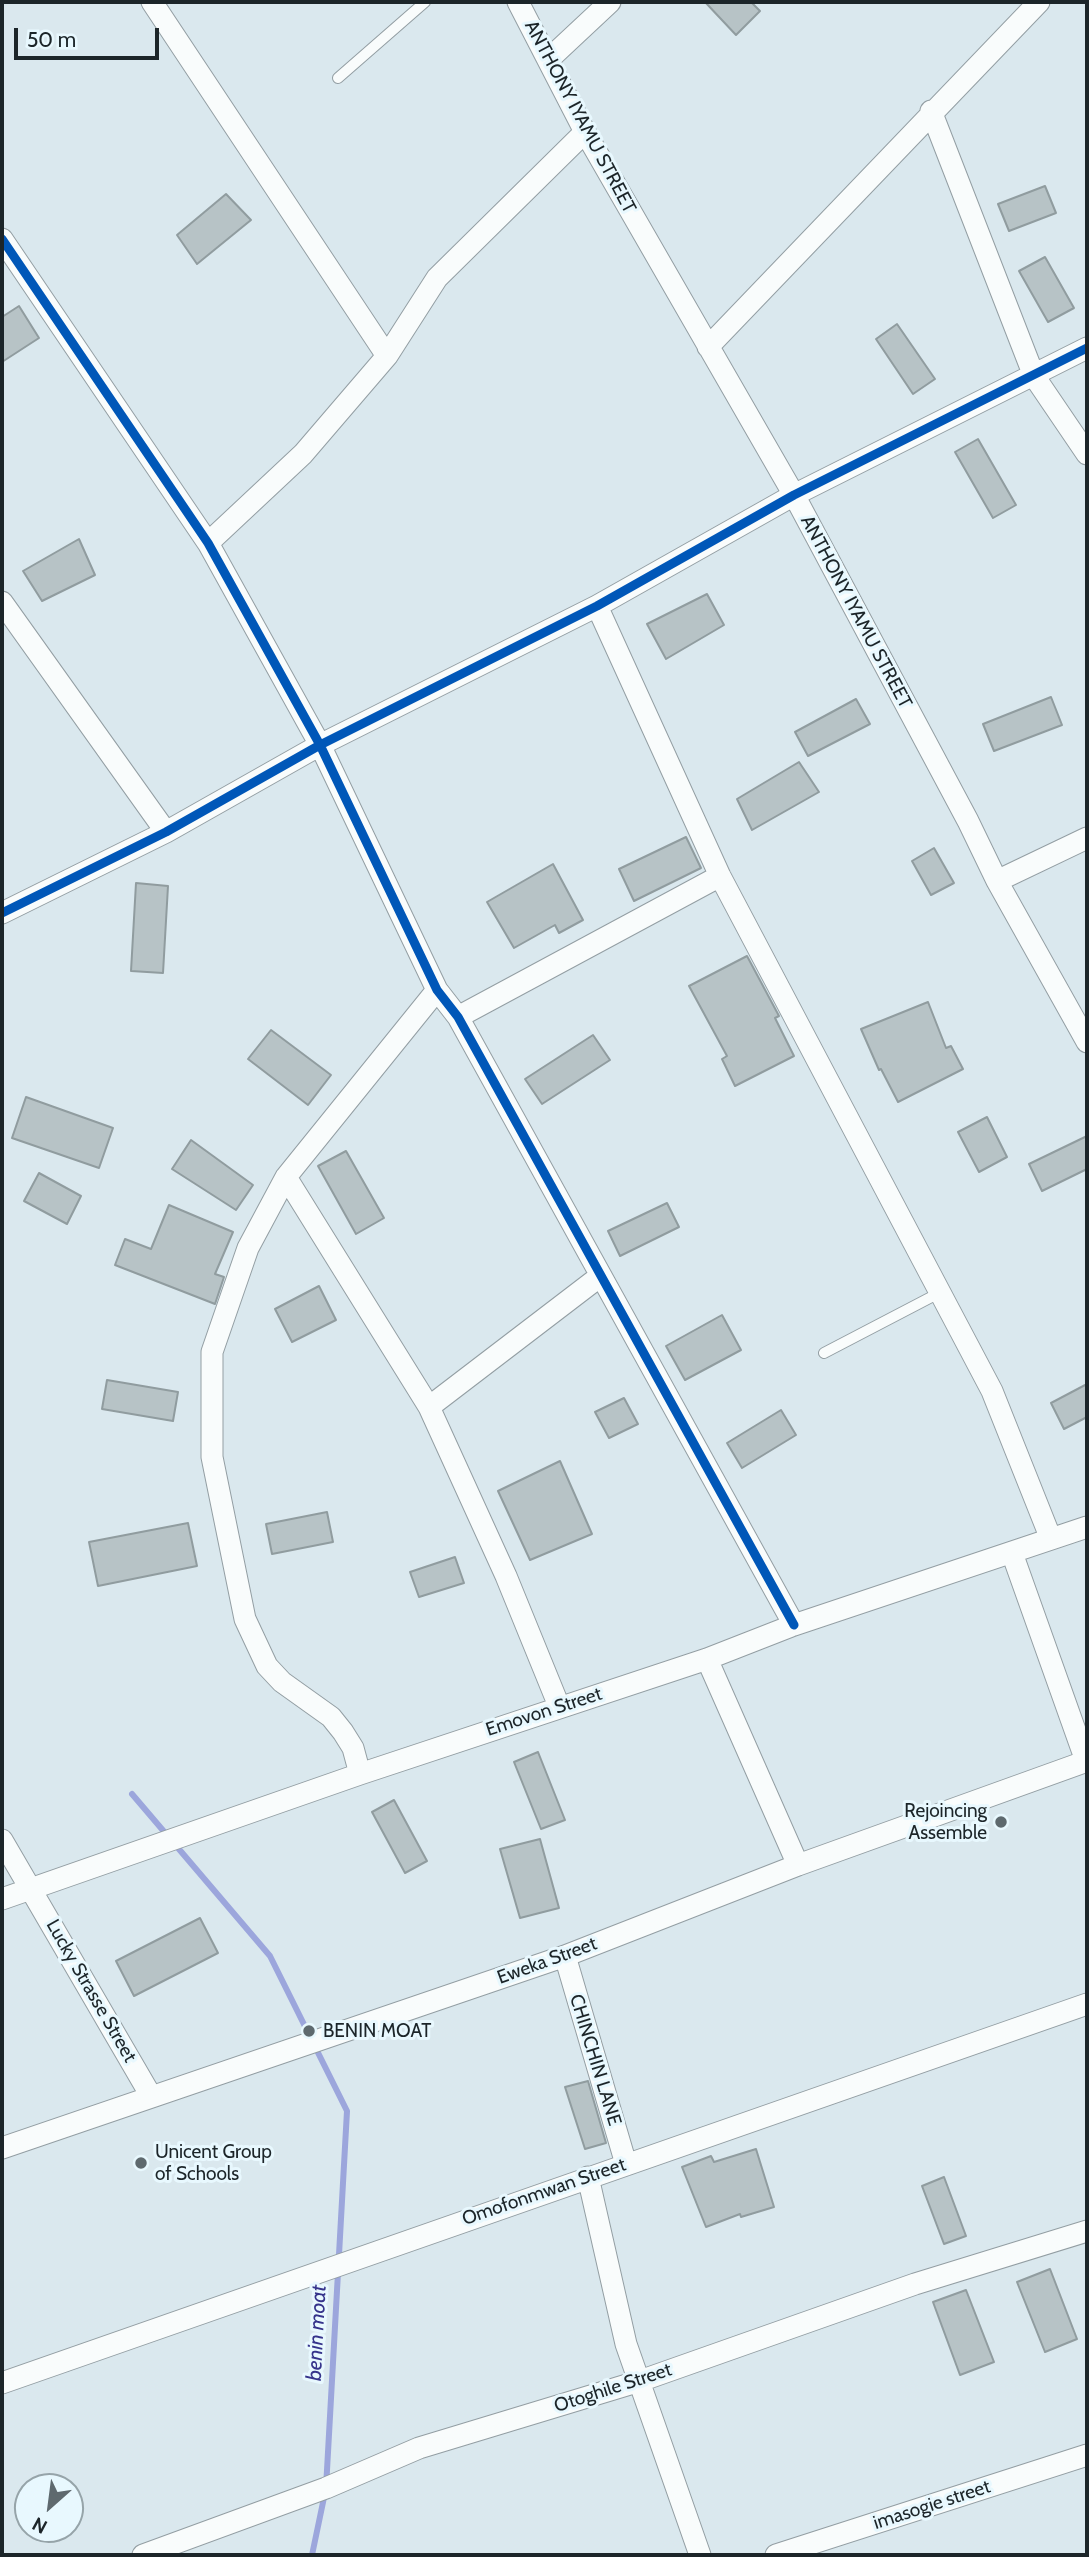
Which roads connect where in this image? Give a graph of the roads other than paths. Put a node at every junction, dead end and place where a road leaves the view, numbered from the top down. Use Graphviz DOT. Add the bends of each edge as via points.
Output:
graph roads {
  1 [pos="152,2"];
  2 [pos="425,2"];
  3 [pos="518,2"];
  4 [pos="610,2"];
  5 [pos="1039,2"];
  6 [pos="548,60"];
  7 [pos="338,78"];
  8 [pos="931,111"];
  9 [pos="585,132"];
  10 [pos="2,239"];
  11 [pos="708,346"];
  12 [pos="1087,348"];
  13 [pos="387,356"];
  14 [pos="1034,376"];
  15 [pos="1087,454"];
  16 [pos="794,495"];
  17 [pos="208,543"];
  18 [pos="2,603"];
  19 [pos="597,606"];
  20 [pos="320,745"];
  21 [pos="166,832"];
  22 [pos="1087,838"];
  23 [pos="720,876"];
  24 [pos="997,881"];
  25 [pos="2,914"];
  26 [pos="438,990"];
  27 [pos="458,1017"];
  28 [pos="1087,1042"];
  29 [pos="286,1177"];
  30 [pos="599,1277"];
  31 [pos="942,1292"];
  32 [pos="824,1353"];
  33 [pos="429,1407"];
  34 [pos="1087,1527"];
  35 [pos="1051,1539"];
  36 [pos="1012,1552"];
  37 [pos="794,1625"];
  38 [pos="707,1659"];
  39 [pos="559,1706"];
  40 [pos="1087,1761"];
  41 [pos="360,1774"];
  42 [pos="2,1840"];
  43 [pos="798,1865"];
  44 [pos="30,1886"];
  45 [pos="2,1899"];
  46 [pos="565,1956"];
  47 [pos="1087,2004"];
  48 [pos="151,2096"];
  49 [pos="2,2148"];
  50 [pos="626,2164"];
  51 [pos="588,2177"];
  52 [pos="1087,2231"];
  53 [pos="640,2381"];
  54 [pos="2,2383"];
  55 [pos="1087,2455"];
  56 [pos="143,2555"];
  57 [pos="699,2555"];
  58 [pos="776,2555"];
  1 -- 13 [label="street"];
  2 -- 7 [label="lane"];
  3 -- 6 [label="street, ANTHONY IYAMU STREET"];
  4 -- 6 [label="street"];
  5 -- 8 [label="street"];
  6 -- 9 [label="street, ANTHONY IYAMU STREET"];
  8 -- 11 [label="street"];
  8 -- 14 [label="street"];
  9 -- 11 [label="street, ANTHONY IYAMU STREET"];
  9 -- 13 [label="street" via="437,278"];
  10 -- 17 [label="street"];
  11 -- 16 [label="street, ANTHONY IYAMU STREET"];
  12 -- 14 [label="street"];
  13 -- 17 [label="street" via="303,454"];
  14 -- 15 [label="street"];
  14 -- 16 [label="street"];
  16 -- 19 [label="street"];
  16 -- 24 [label="street, ANTHONY IYAMU STREET"];
  17 -- 20 [label="street"];
  18 -- 21 [label="street"];
  19 -- 20 [label="street"];
  19 -- 23 [label="street"];
  20 -- 21 [label="street"];
  20 -- 26 [label="street"];
  21 -- 25 [label="street"];
  22 -- 24 [label="street"];
  23 -- 27 [label="street"];
  23 -- 31 [label="street"];
  24 -- 28 [label="street, ANTHONY IYAMU STREET"];
  26 -- 27 [label="street"];
  26 -- 29 [label="street"];
  27 -- 30 [label="street"];
  29 -- 33 [label="street"];
  29 -- 41 [label="street" via="248,1248 212,1352 212,1457 245,1619 267,1666 331,1717 353,1748"];
  30 -- 33 [label="street"];
  30 -- 37 [label="street"];
  31 -- 32 [label="lane"];
  31 -- 35 [label="street" via="992,1391"];
  33 -- 39 [label="street"];
  34 -- 35 [label="street, Emovon Street"];
  35 -- 36 [label="street, Emovon Street"];
  36 -- 37 [label="street, Emovon Street"];
  36 -- 40 [label="street"];
  37 -- 38 [label="street, Emovon Street"];
  38 -- 39 [label="street, Emovon Street"];
  38 -- 43 [label="street"];
  39 -- 41 [label="street, Emovon Street"];
  40 -- 43 [label="street, Eweka Street"];
  41 -- 44 [label="street, Emovon Street"];
  42 -- 44 [label="street, Lucky Strasse Street"];
  43 -- 46 [label="street, Eweka Street"];
  44 -- 45 [label="street, Emovon Street"];
  44 -- 48 [label="street, Lucky Strasse Street"];
  46 -- 48 [label="street, Eweka Street"];
  46 -- 50 [label="street, CHINCHIN LANE"];
  47 -- 50 [label="street, Omofonmwan Street"];
  48 -- 49 [label="street, Eweka Street"];
  50 -- 51 [label="street, Omofonmwan Street"];
  51 -- 53 [label="street" via="626,2344"];
  51 -- 54 [label="street, Omofonmwan Street"];
  52 -- 53 [label="street, Otoghile Street" via="915,2284"];
  53 -- 56 [label="street, Otoghile Street" via="419,2448 326,2488"];
  53 -- 57 [label="street"];
  55 -- 58 [label="street, imasogie street"];
}
